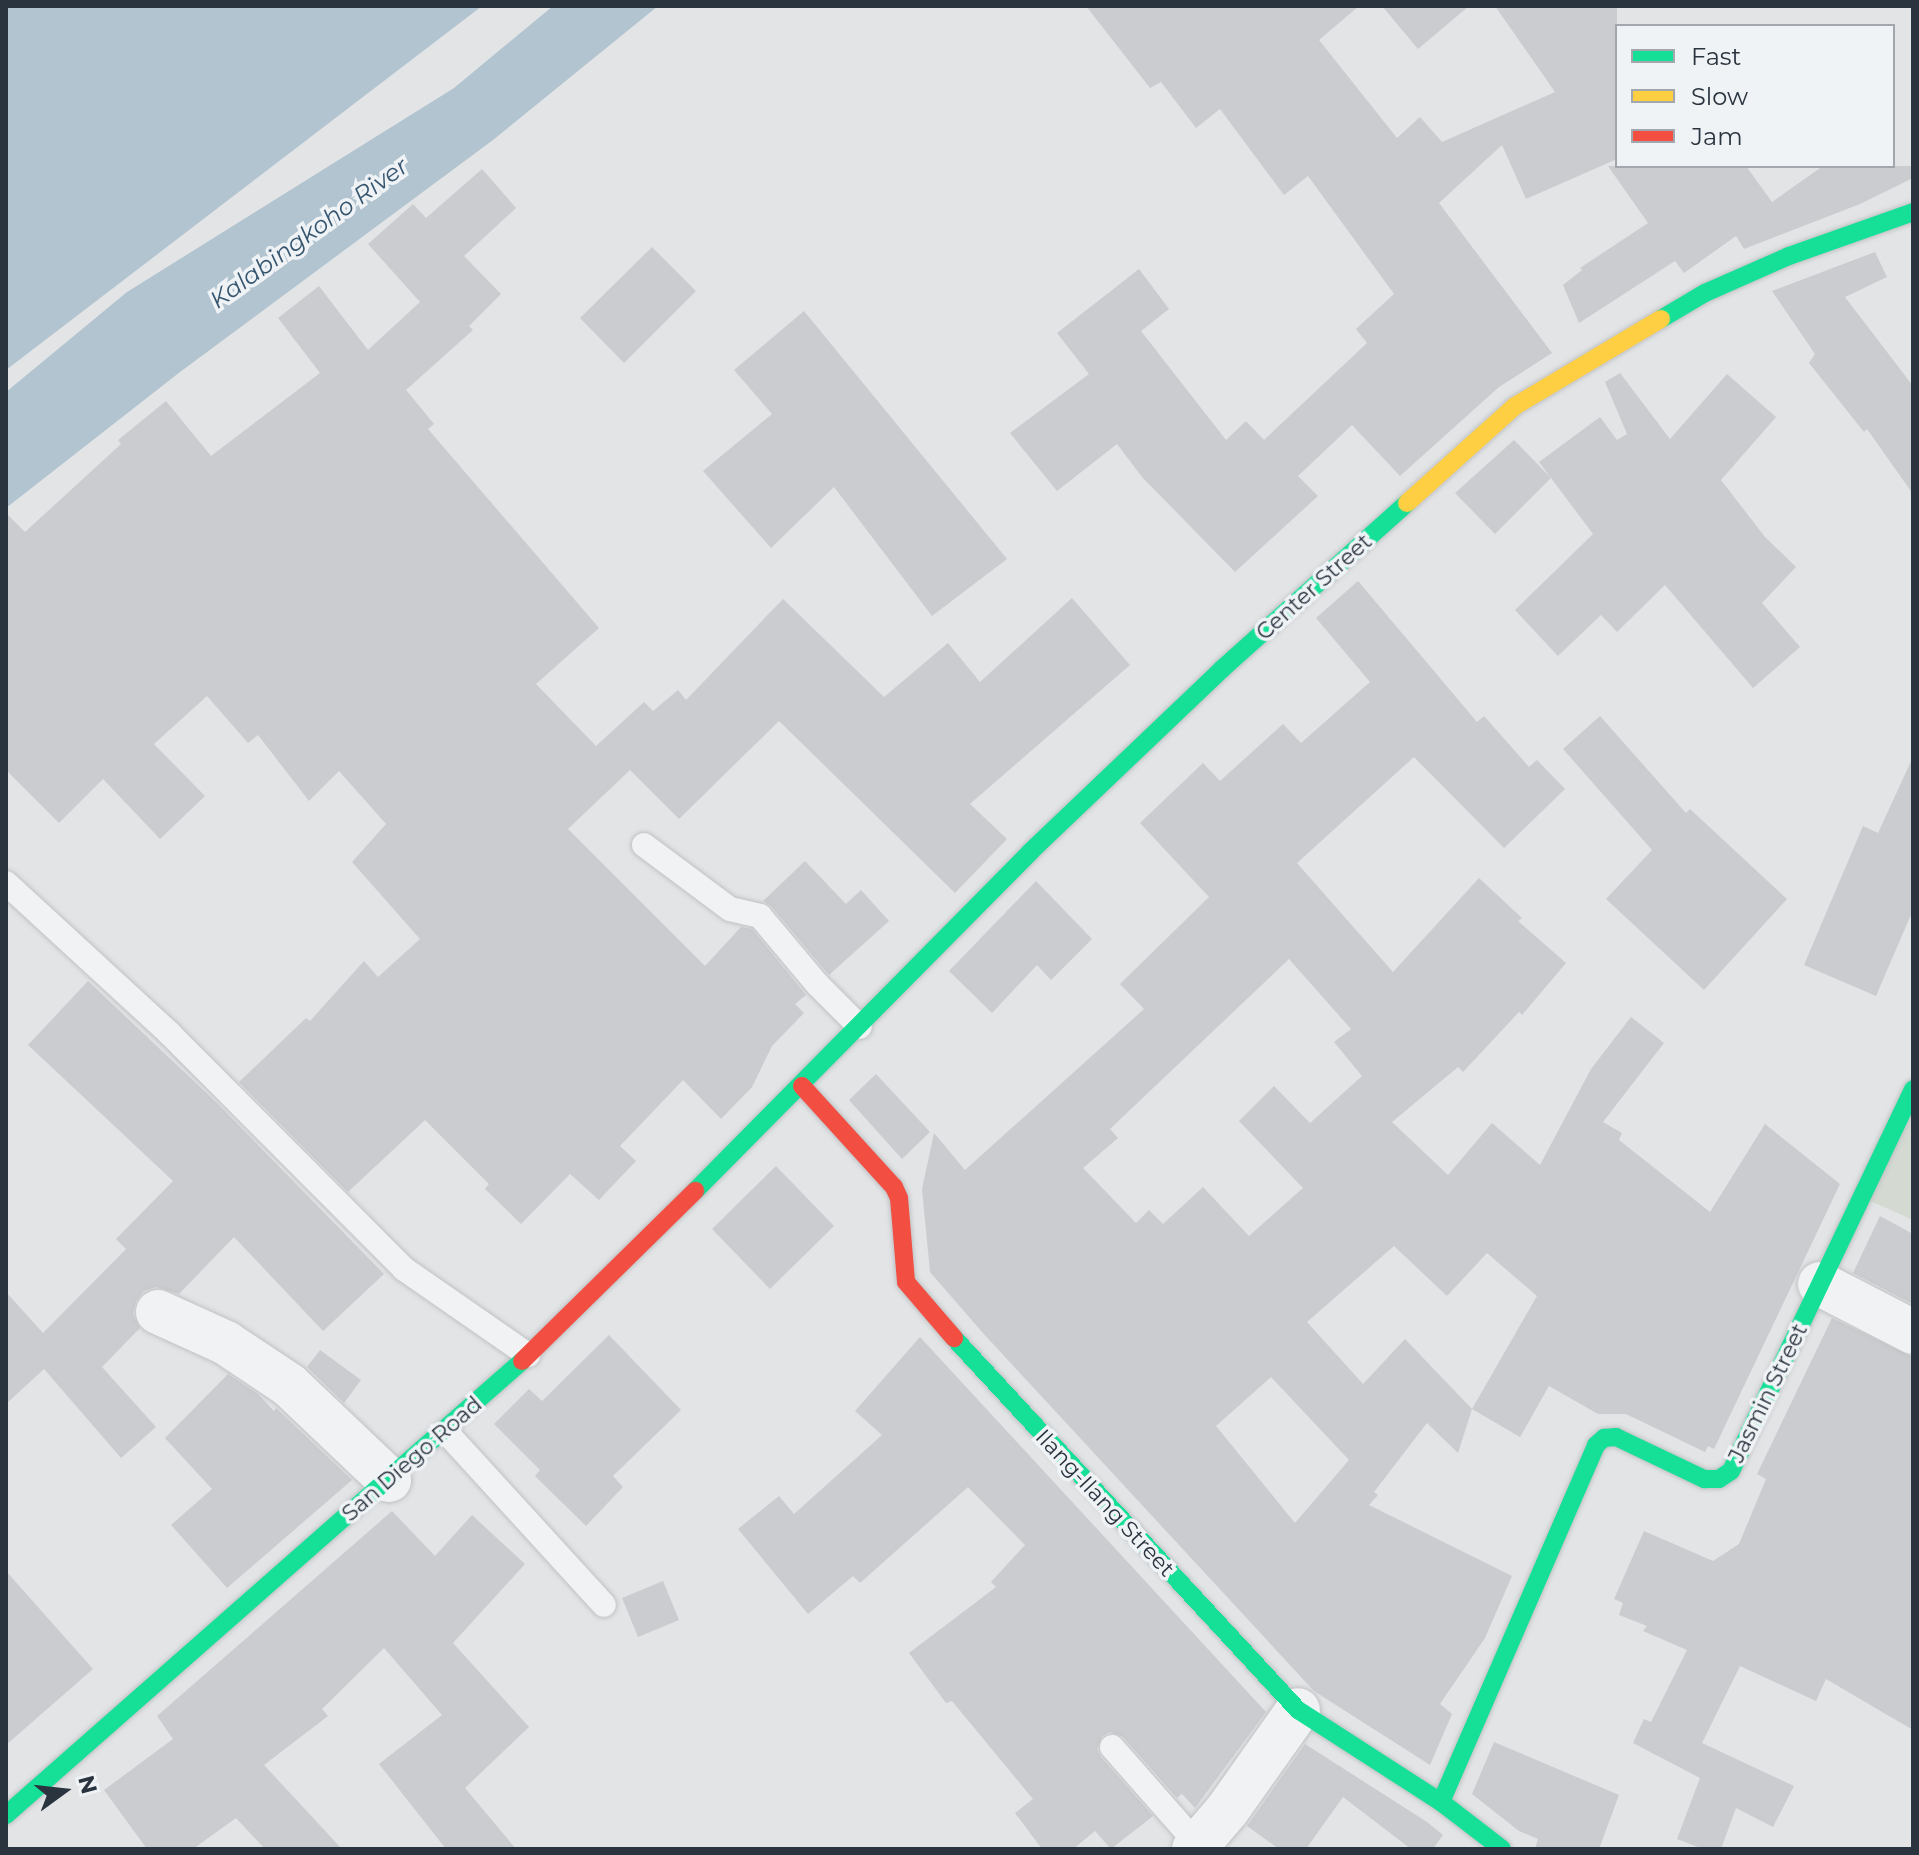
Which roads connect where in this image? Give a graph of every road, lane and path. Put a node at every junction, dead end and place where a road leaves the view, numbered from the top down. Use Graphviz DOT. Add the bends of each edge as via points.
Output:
graph roads {
  1 [pos="1913,212"];
  2 [pos="644,845"];
  3 [pos="6,883"];
  4 [pos="860,1027"];
  5 [pos="802,1086"];
  6 [pos="1913,1089"];
  7 [pos="1820,1284"];
  8 [pos="158,1312"];
  9 [pos="1913,1332"];
  10 [pos="528,1355"];
  11 [pos="446,1432"];
  12 [pos="389,1480"];
  13 [pos="604,1605"];
  14 [pos="1298,1710"];
  15 [pos="1112,1747"];
  16 [pos="1441,1802"];
  17 [pos="6,1815"];
  18 [pos="1196,1847"];
  19 [pos="1502,1849"];
  1 -- 4 [label="street, Center Street" via="1705,293 1515,406 1199,691 1030,852"];
  2 -- 4 [label="lane" via="730,909 760,916"];
  3 -- 10 [label="lane" via="169,1033 404,1269"];
  4 -- 5 [label="street, Center Street"];
  5 -- 10 [label="street, San Diego Road"];
  5 -- 14 [label="street, Ilang-Ilang Street" via="894,1187 906,1282"];
  6 -- 7 [label="street, Jasmin Street"];
  7 -- 9 [label="street"];
  7 -- 16 [label="street, Jasmin Street" via="1731,1471 1719,1479 1704,1479 1616,1437 1596,1445"];
  8 -- 12 [label="street" via="226,1343 289,1385"];
  10 -- 11 [label="street, San Diego Road"];
  11 -- 12 [label="street, San Diego Road"];
  11 -- 13 [label="lane"];
  12 -- 17 [label="street, San Diego Road"];
  14 -- 16 [label="street, Ilang-Ilang Street"];
  14 -- 18 [label="street"];
  15 -- 18 [label="lane"];
  16 -- 19 [label="street, Ilang-Ilang Street"];
}
